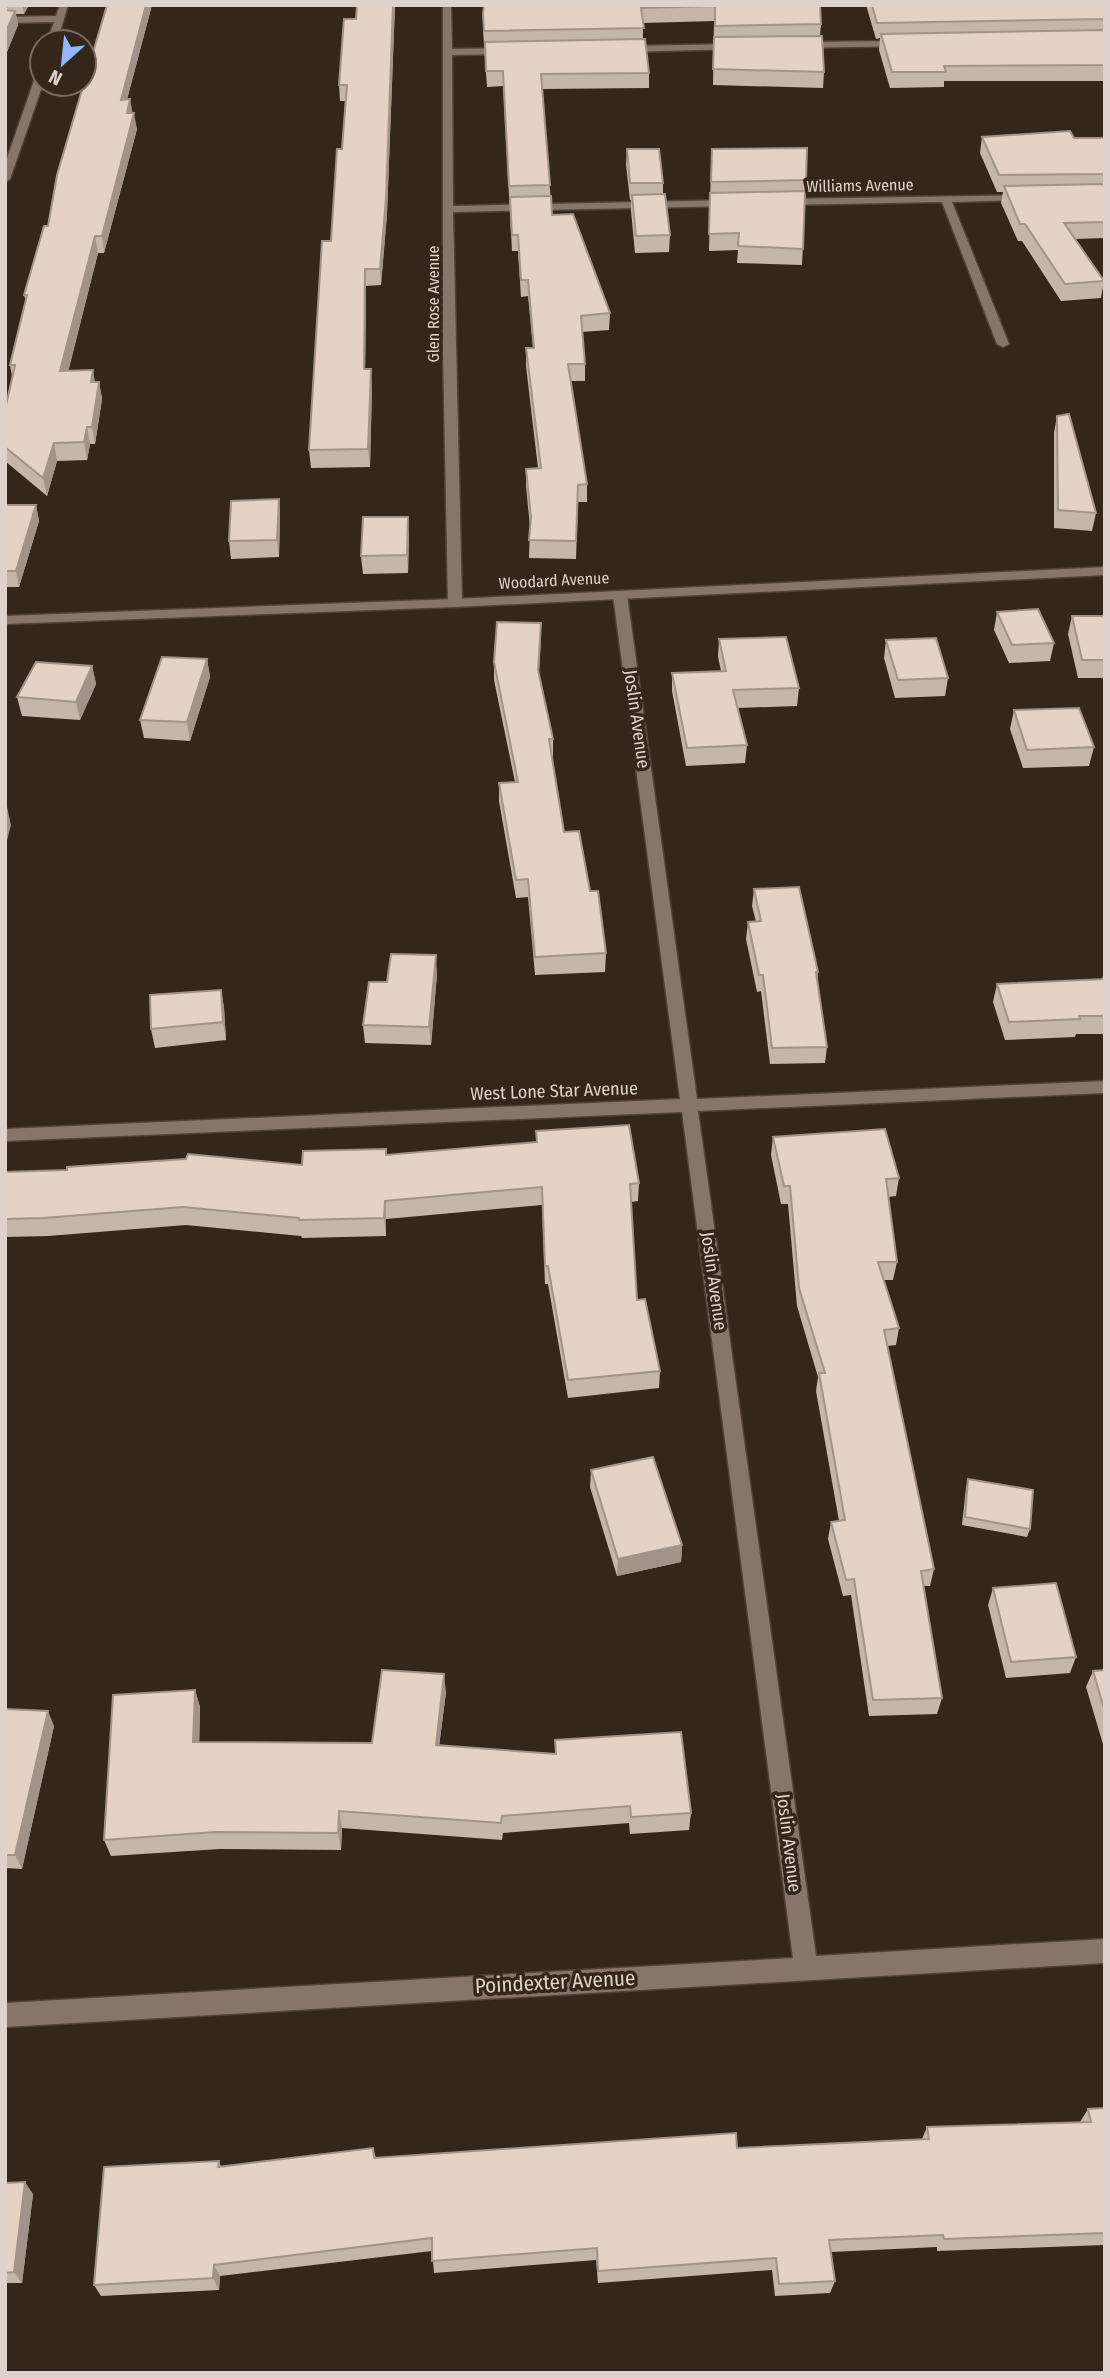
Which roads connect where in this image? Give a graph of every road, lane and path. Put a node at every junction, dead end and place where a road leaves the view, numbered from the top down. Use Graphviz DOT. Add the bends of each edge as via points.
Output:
graph roads {
  1 [pos="64,5"];
  2 [pos="447,5"];
  3 [pos="60,19"];
  4 [pos="5,20"];
  5 [pos="57,28"];
  6 [pos="909,44"];
  7 [pos="784,46"];
  8 [pos="742,47"];
  9 [pos="616,49"];
  10 [pos="519,50"];
  11 [pos="449,52"];
  12 [pos="33,98"];
  13 [pos="6,174"];
  14 [pos="1038,196"];
  15 [pos="946,199"];
  16 [pos="752,202"];
  17 [pos="766,202"];
  18 [pos="447,209"];
  19 [pos="1003,344"];
  20 [pos="1105,571"];
  21 [pos="620,595"];
  22 [pos="455,603"];
  23 [pos="5,620"];
  24 [pos="1105,1087"];
  25 [pos="691,1106"];
  26 [pos="5,1135"];
  27 [pos="1105,1951"];
  28 [pos="806,1967"];
  29 [pos="5,2015"];
  1 -- 3 [label="street"];
  2 -- 11 [label="street, Glen Rose Avenue"];
  3 -- 4 [label="street"];
  3 -- 5 [label="street"];
  6 -- 7 [label="street"];
  8 -- 9 [label="street"];
  10 -- 11 [label="street"];
  11 -- 18 [label="street, Glen Rose Avenue"];
  12 -- 13 [label="street"];
  14 -- 15 [label="street, Williams Avenue"];
  15 -- 17 [label="street, Williams Avenue"];
  15 -- 19 [label="street"];
  16 -- 18 [label="street"];
  18 -- 22 [label="street, Glen Rose Avenue"];
  20 -- 21 [label="street, Woodard Avenue"];
  21 -- 22 [label="street, Woodard Avenue"];
  21 -- 25 [label="street, Joslin Avenue"];
  22 -- 23 [label="street, Woodard Avenue"];
  24 -- 25 [label="street, West Lone Star Avenue"];
  25 -- 26 [label="street, West Lone Star Avenue"];
  25 -- 28 [label="street, Joslin Avenue"];
  27 -- 28 [label="street, Poindexter Avenue"];
  28 -- 29 [label="street, Poindexter Avenue"];
}
